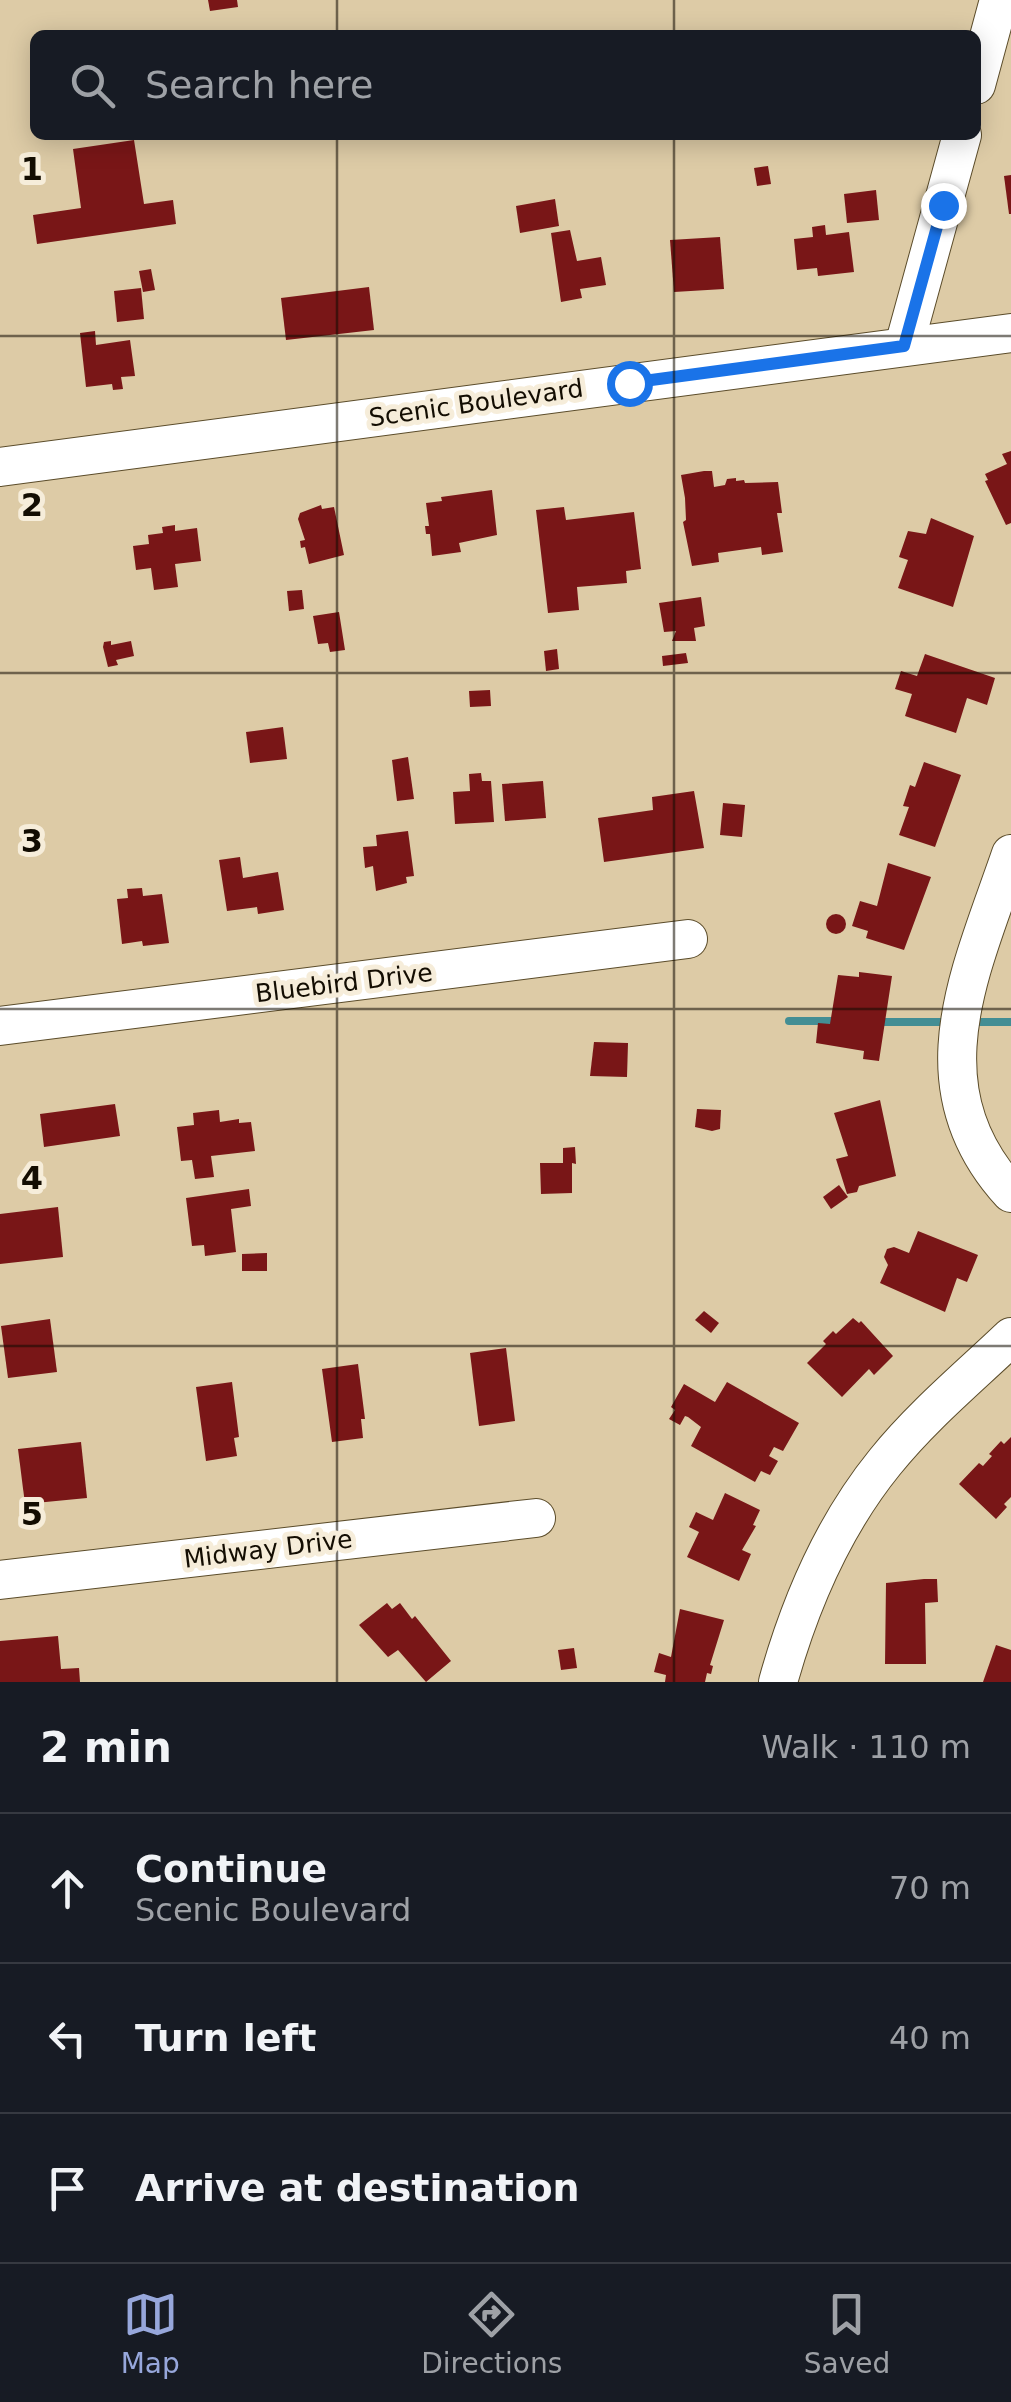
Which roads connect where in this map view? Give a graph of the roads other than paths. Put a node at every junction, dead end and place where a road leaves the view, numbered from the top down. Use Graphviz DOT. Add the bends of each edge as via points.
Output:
graph roads {
  1 [pos="1000,0"];
  2 [pos="981,67"];
  3 [pos="961,140"];
  4 [pos="1011,333"];
  5 [pos="904,346"];
  6 [pos="0,466"];
  7 [pos="1011,854"];
  8 [pos="688,939"];
  9 [pos="0,1026"];
  10 [pos="1011,1192"];
  11 [pos="1011,1337"];
  12 [pos="536,1518"];
  13 [pos="0,1580"];
  14 [pos="778,1682"];
  1 -- 2 [label="street"];
  3 -- 5 [label="street"];
  4 -- 5 [label="street, Scenic Boulevard"];
  5 -- 6 [label="street, Scenic Boulevard"];
  7 -- 10 [label="street" via="963,992 956,1050 960,1105 991,1170"];
  8 -- 9 [label="street, Bluebird Drive"];
  11 -- 14 [label="street" via="884,1462 820,1566"];
  12 -- 13 [label="street, Midway Drive"];
}
